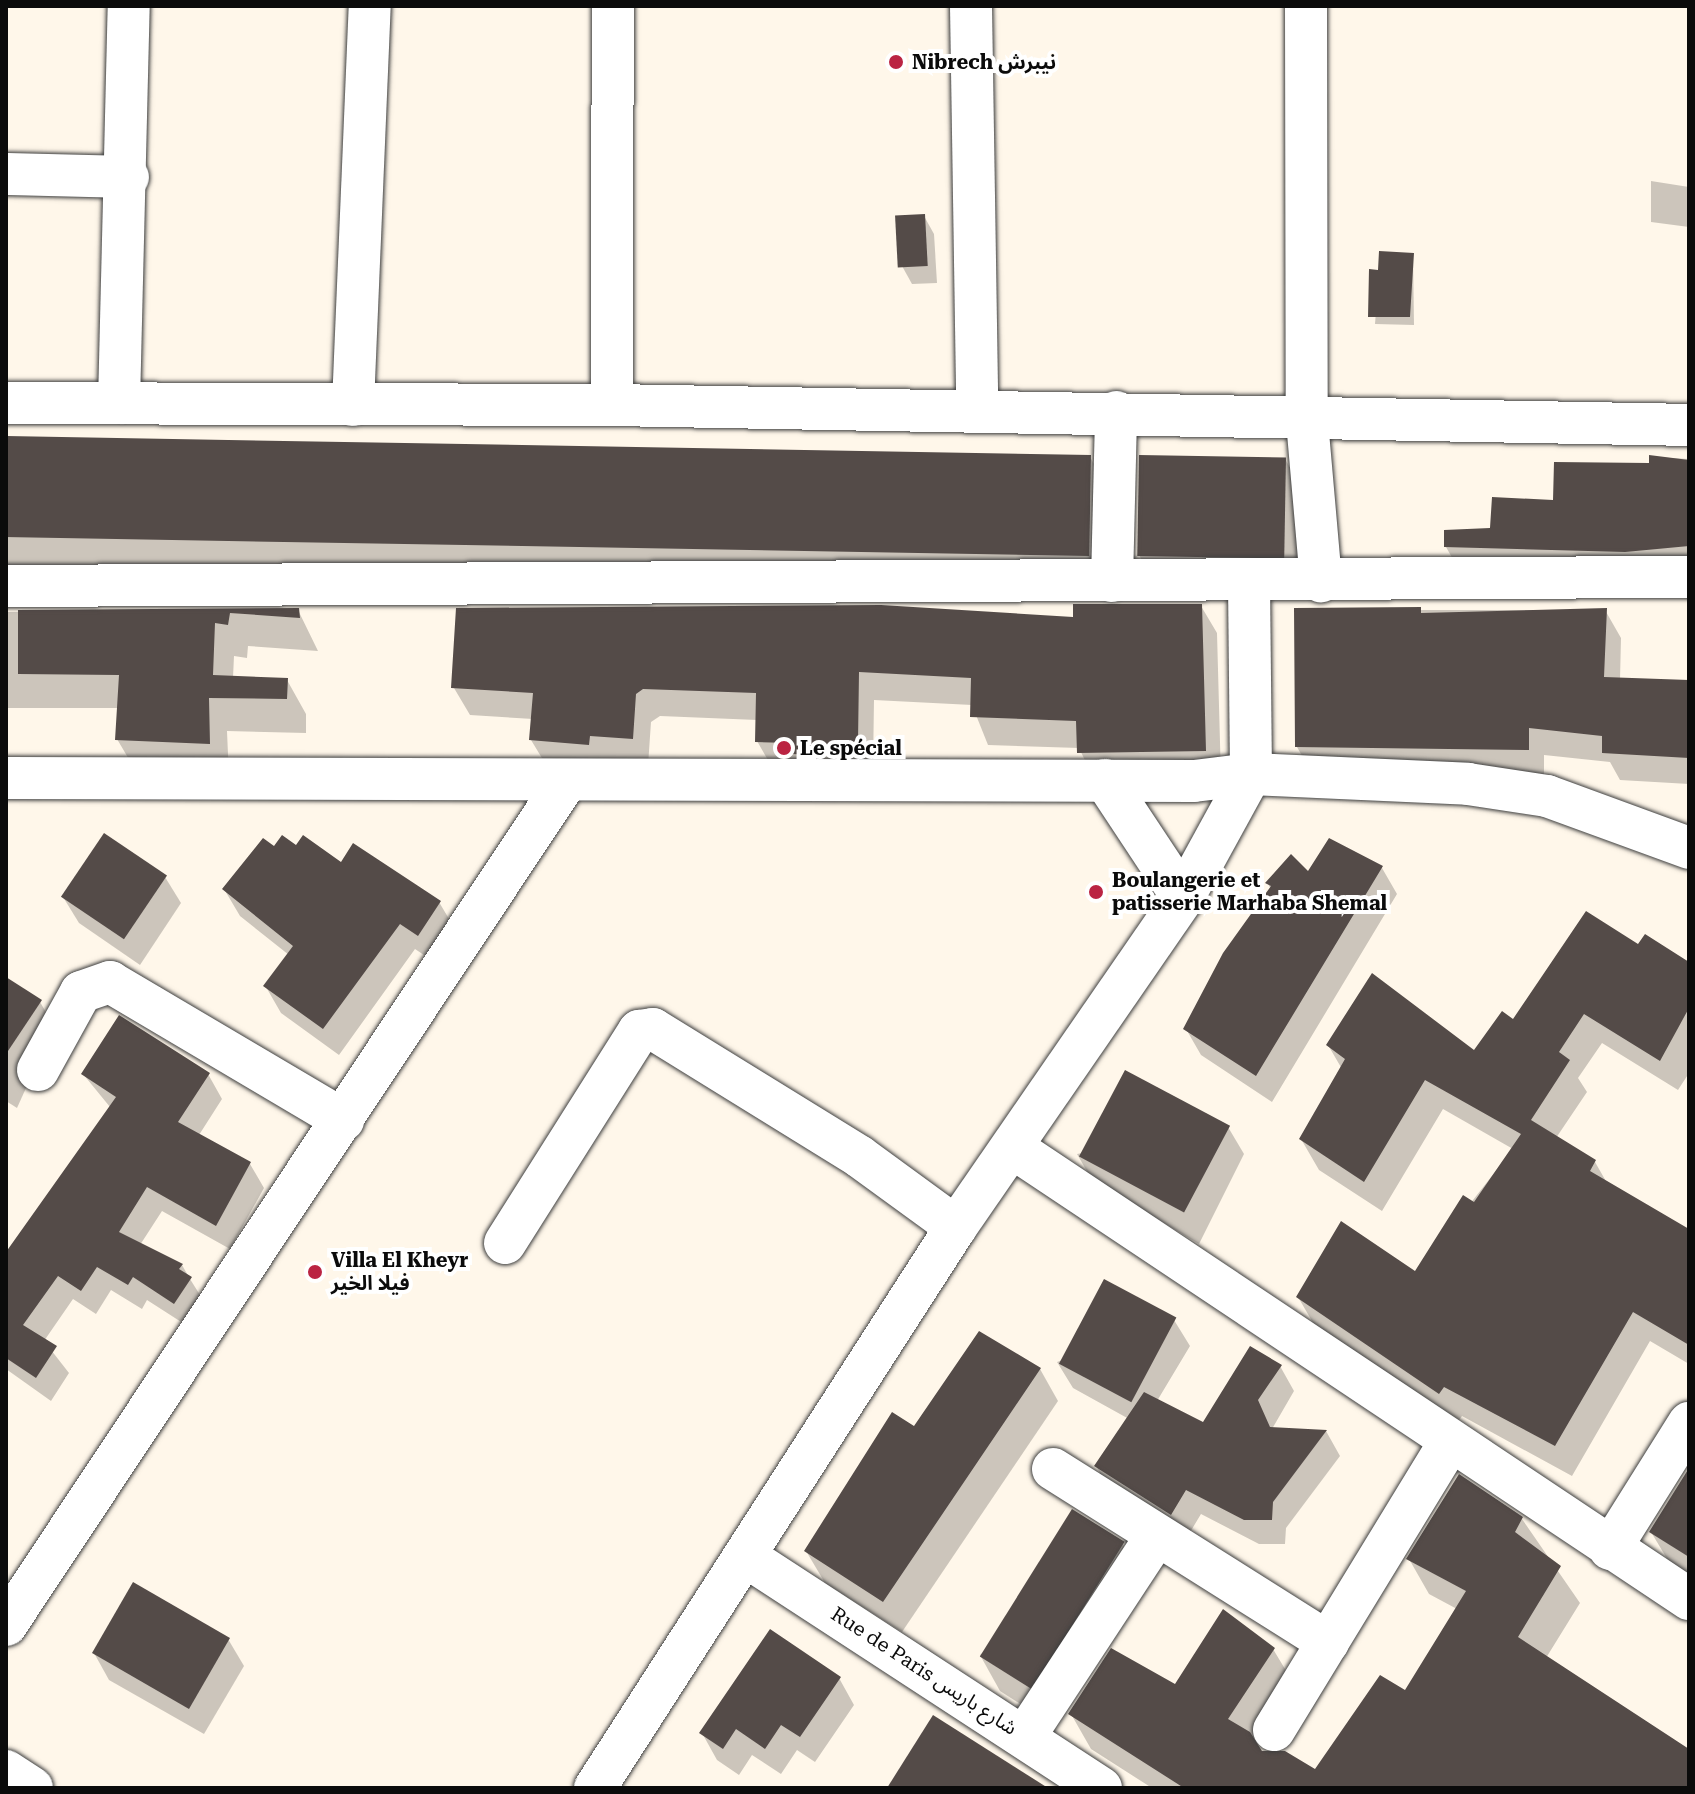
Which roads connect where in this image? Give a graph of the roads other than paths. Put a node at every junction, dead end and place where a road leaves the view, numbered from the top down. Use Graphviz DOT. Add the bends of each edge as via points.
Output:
graph roads {
  1 [pos="129,6"];
  2 [pos="370,6"];
  3 [pos="613,6"];
  4 [pos="971,6"];
  5 [pos="1306,6"];
  6 [pos="6,174"];
  7 [pos="128,177"];
  8 [pos="6,403"];
  9 [pos="119,403"];
  10 [pos="353,405"];
  11 [pos="612,405"];
  12 [pos="977,410"];
  13 [pos="1116,412"];
  14 [pos="1307,421"];
  15 [pos="1689,425"];
  16 [pos="1689,577"];
  17 [pos="1112,581"];
  18 [pos="1321,581"];
  19 [pos="1249,583"];
  20 [pos="6,586"];
  21 [pos="1251,774"];
  22 [pos="6,778"];
  23 [pos="1105,780"];
  24 [pos="565,783"];
  25 [pos="1689,848"];
  26 [pos="1183,898"];
  27 [pos="38,1070"];
  28 [pos="343,1120"];
  29 [pos="1013,1148"];
  30 [pos="956,1227"];
  31 [pos="505,1243"];
  32 [pos="1689,1423"];
  33 [pos="1450,1442"];
  34 [pos="1053,1469"];
  35 [pos="1157,1535"];
  36 [pos="1610,1549"];
  37 [pos="745,1556"];
  38 [pos="1689,1599"];
  39 [pos="6,1625"];
  40 [pos="1328,1642"];
  41 [pos="1274,1730"];
  42 [pos="1025,1736"];
  43 [pos="6,1771"];
  44 [pos="32,1788"];
  45 [pos="595,1788"];
  46 [pos="1101,1788"];
  1 -- 7 [label="street"];
  2 -- 10 [label="street"];
  3 -- 11 [label="street"];
  4 -- 12 [label="street"];
  5 -- 14 [label="street"];
  6 -- 7 [label="street"];
  7 -- 9 [label="street"];
  8 -- 9 [label="street"];
  9 -- 10 [label="street"];
  10 -- 11 [label="street"];
  11 -- 12 [label="street"];
  12 -- 13 [label="street"];
  13 -- 14 [label="street"];
  13 -- 17 [label="street"];
  14 -- 15 [label="street"];
  14 -- 18 [label="street"];
  16 -- 18 [label="street"];
  17 -- 19 [label="street"];
  17 -- 20 [label="street"];
  18 -- 19 [label="street"];
  19 -- 21 [label="street"];
  21 -- 23 [label="street"];
  21 -- 25 [label="street" via="1468,784 1547,796"];
  21 -- 26 [label="street"];
  22 -- 24 [label="street"];
  23 -- 24 [label="street"];
  23 -- 26 [label="street"];
  24 -- 28 [label="street"];
  26 -- 29 [label="street"];
  27 -- 28 [label="street" via="81,992 90,983 110,982"];
  28 -- 39 [label="street"];
  29 -- 30 [label="street"];
  29 -- 33 [label="street"];
  30 -- 31 [label="street" via="860,1157 653,1029 639,1031"];
  30 -- 37 [label="street"];
  32 -- 36 [label="street"];
  33 -- 36 [label="street"];
  33 -- 40 [label="street"];
  34 -- 35 [label="street"];
  35 -- 40 [label="street"];
  35 -- 42 [label="street"];
  36 -- 38 [label="street"];
  37 -- 42 [label="street, Rue de Paris شارع باريس"];
  37 -- 45 [label="street"];
  40 -- 41 [label="street"];
  42 -- 46 [label="street, Rue de Paris شارع باريس"];
  43 -- 44 [label="street"];
}
